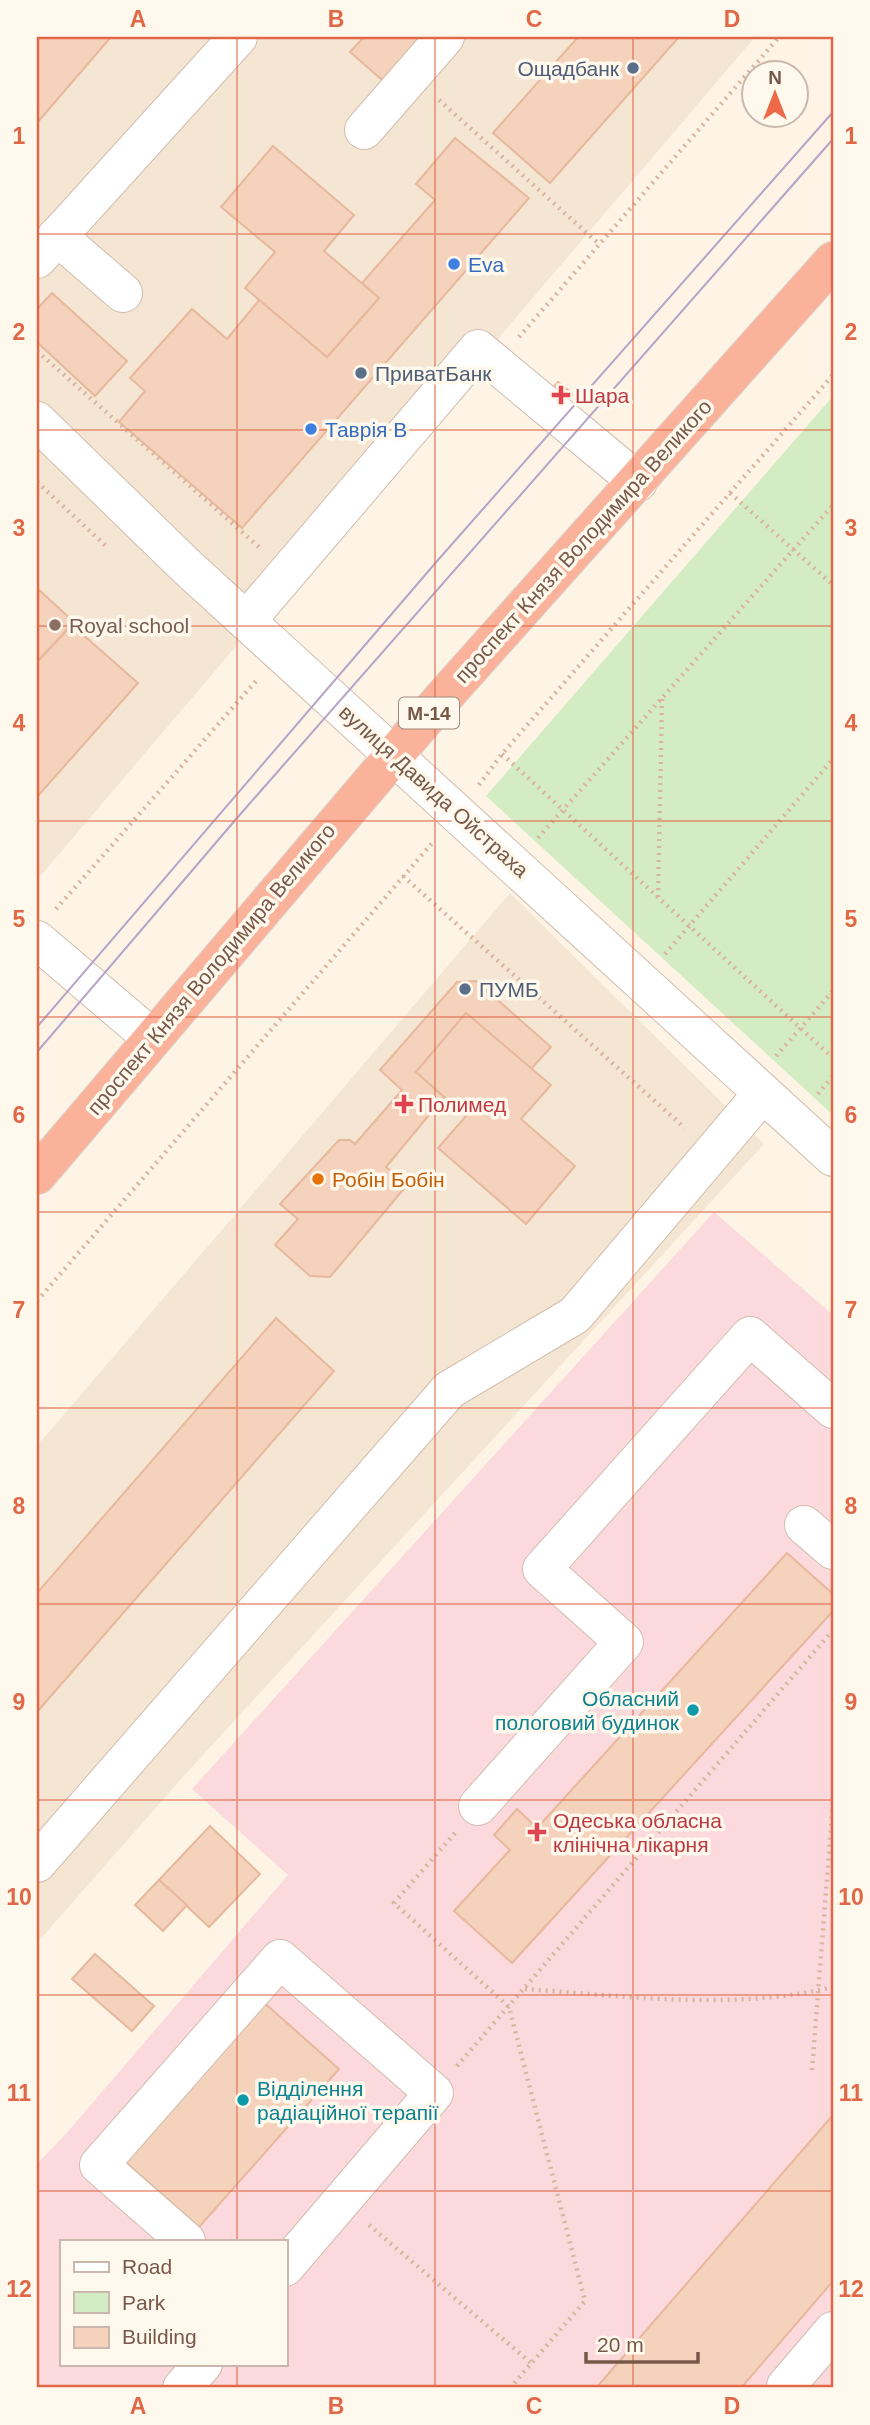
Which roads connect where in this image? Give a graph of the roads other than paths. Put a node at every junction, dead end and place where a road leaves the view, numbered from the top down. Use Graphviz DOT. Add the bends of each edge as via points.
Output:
graph roads {
  1 [pos="238,37"];
  2 [pos="444,37"];
  3 [pos="364,130"];
  4 [pos="47,248"];
  5 [pos="833,261"];
  6 [pos="123,293"];
  7 [pos="37,421"];
  8 [pos="638,482"];
  9 [pos="247,620"];
  10 [pos="395,754"];
  11 [pos="46,925"];
  12 [pos="152,1038"];
  13 [pos="757,1087"];
  14 [pos="833,1157"];
  15 [pos="37,1175"];
  16 [pos="833,1409"];
  17 [pos="804,1525"];
  18 [pos="833,1550"];
  19 [pos="478,1806"];
  20 [pos="37,1863"];
  21 [pos="185,2240"];
  22 [pos="287,2265"];
  23 [pos="833,2331"];
  24 [pos="201,2366"];
  25 [pos="786,2385"];
  26 [pos="182,2388"];
  1 -- 4 [label="street"];
  2 -- 3 [label="street"];
  4 -- 6 [label="street"];
  5 -- 8 [label="highway, проспект Князя Володимира Великого / М-14"];
  7 -- 9 [label="street, вулиця Давида Ойстраха"];
  8 -- 9 [label="street" via="478,349"];
  8 -- 10 [label="highway, проспект Князя Володимира Великого / М-14"];
  9 -- 10 [label="street, вулиця Давида Ойстраха"];
  10 -- 12 [label="highway, проспект Князя Володимира Великого / М-14"];
  10 -- 13 [label="street, вулиця Давида Ойстраха"];
  11 -- 12 [label="street"];
  12 -- 15 [label="highway, проспект Князя Володимира Великого / М-14"];
  13 -- 14 [label="street, вулиця Давида Ойстраха"];
  13 -- 20 [label="street" via="712,1152 575,1315 449,1390"];
  16 -- 19 [label="street" via="750,1336 741,1346 542,1569 624,1642"];
  17 -- 18 [label="street"];
  21 -- 22 [label="street" via="99,2165 280,1959 434,2093"];
  23 -- 25 [label="street"];
  24 -- 26 [label="street"];
}
